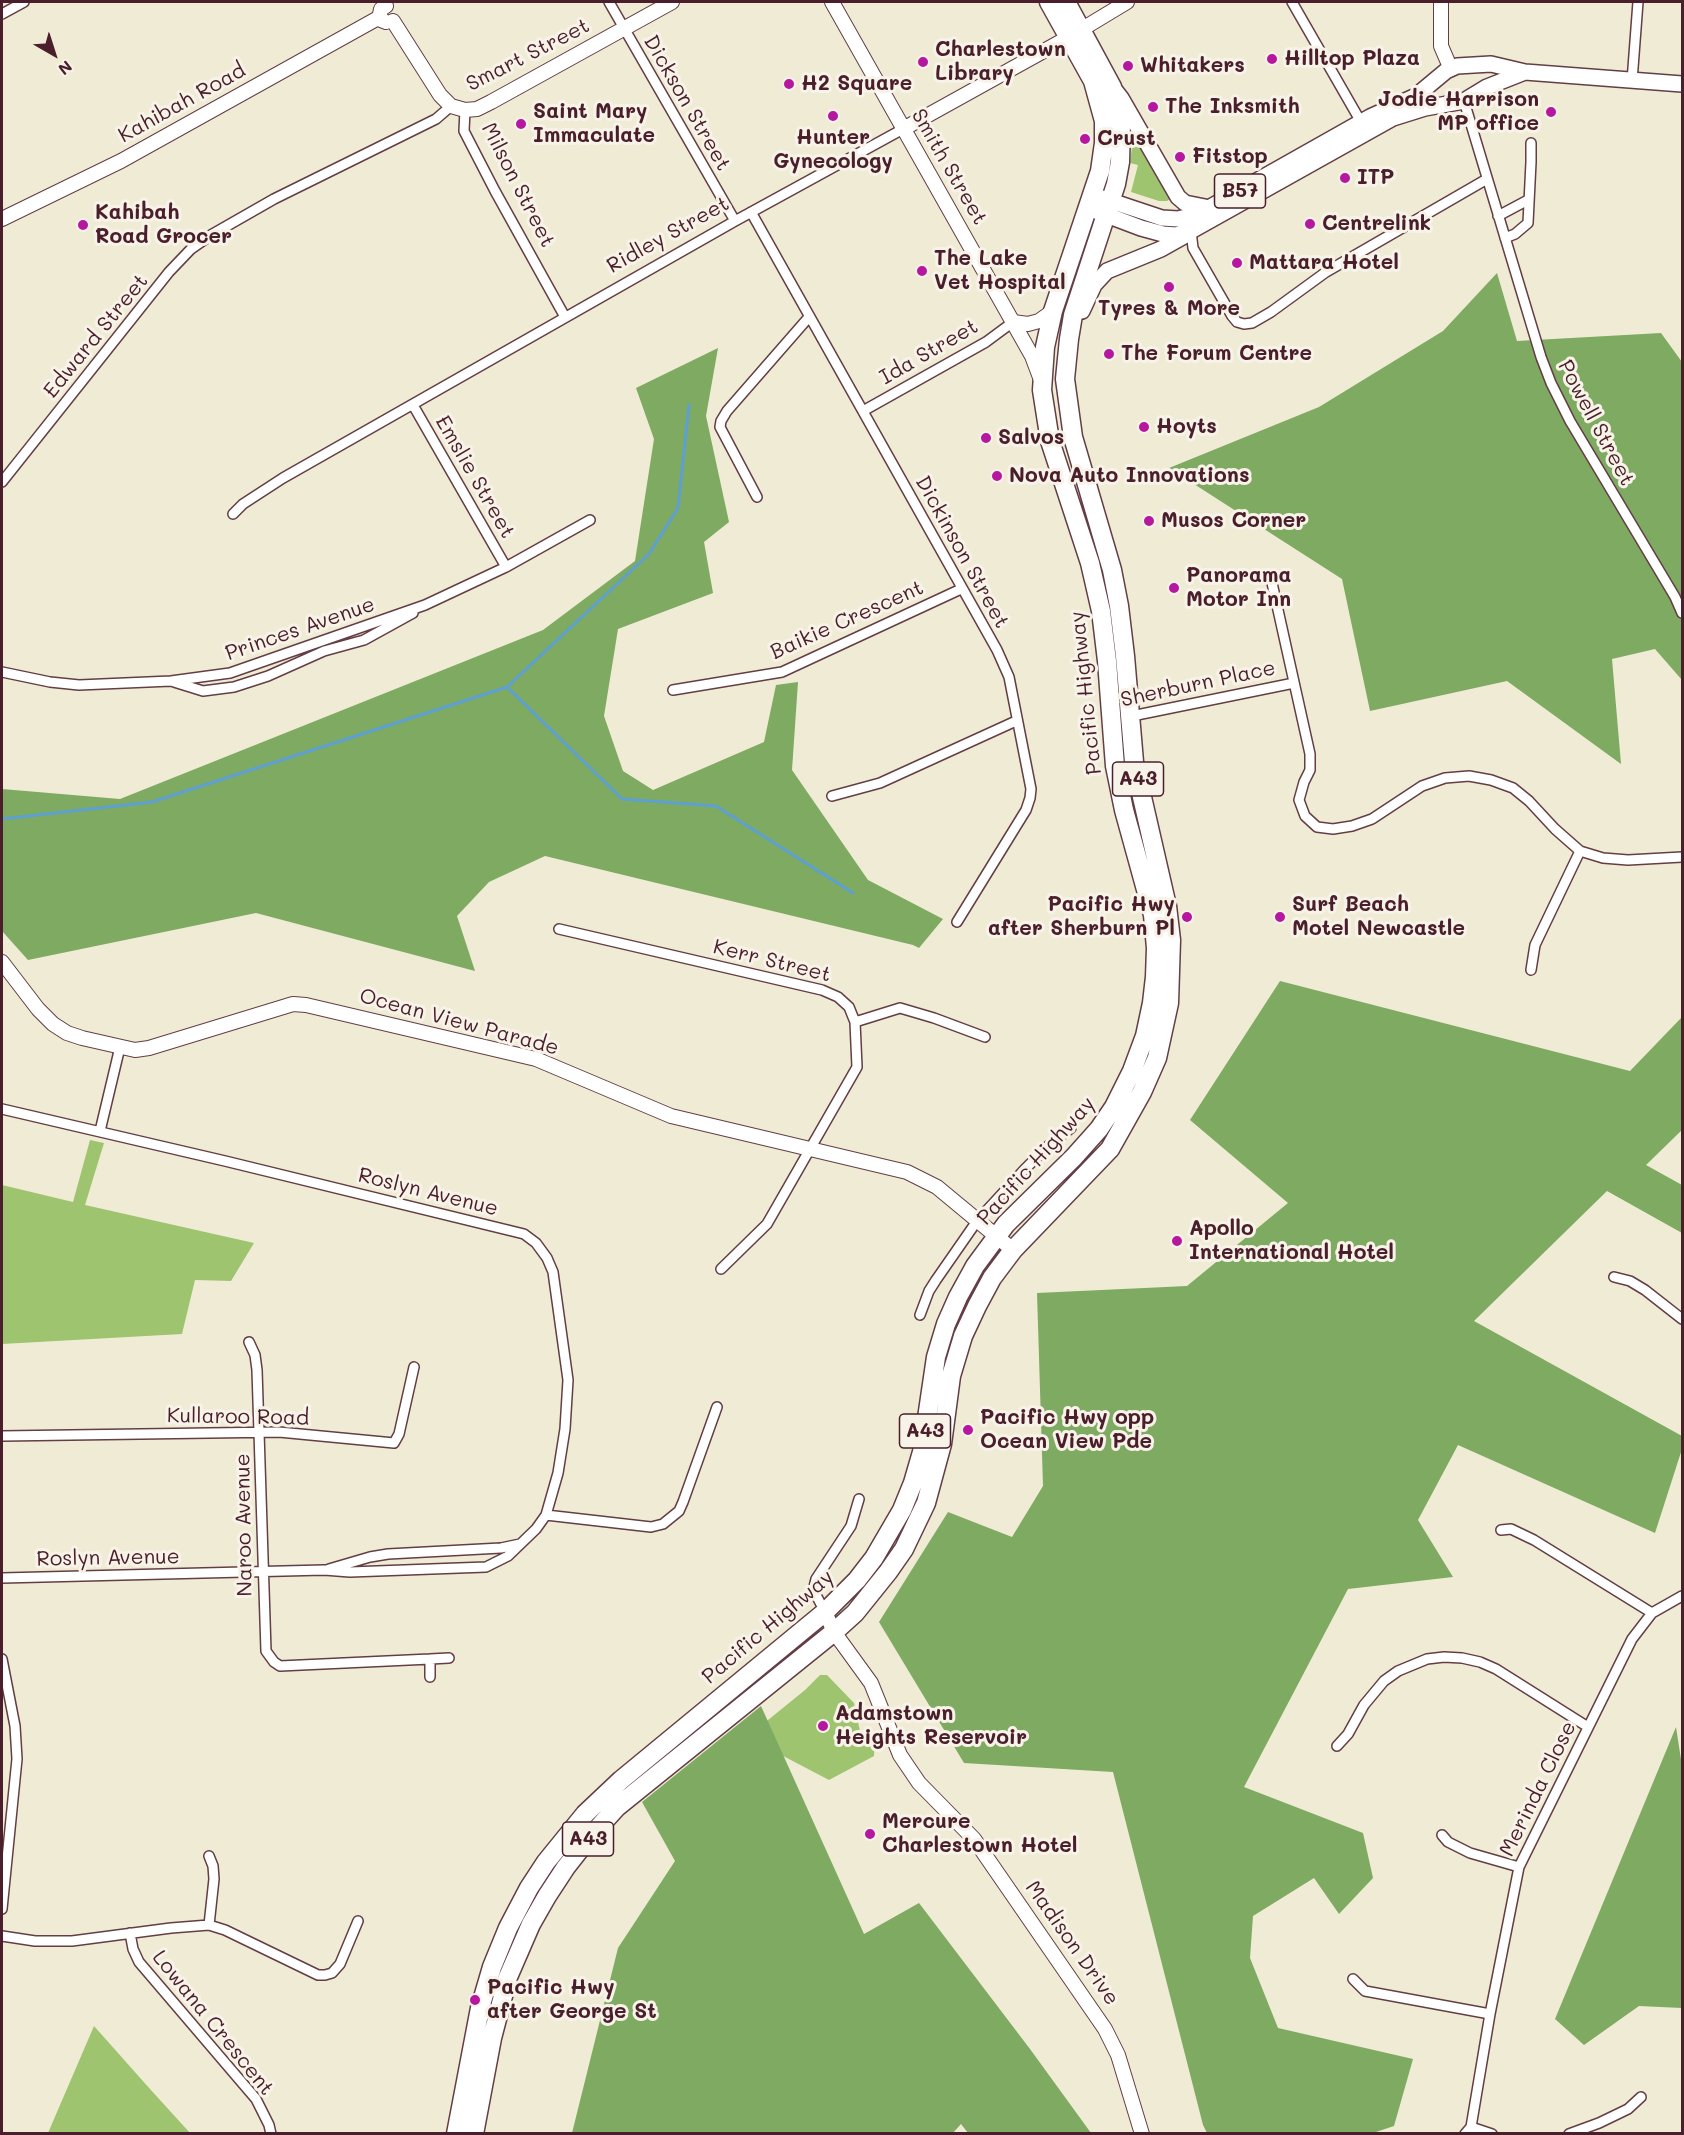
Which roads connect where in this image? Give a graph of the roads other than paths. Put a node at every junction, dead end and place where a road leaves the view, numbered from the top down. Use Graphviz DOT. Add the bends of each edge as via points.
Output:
graph roads {
  1 [pos="24,2"];
  2 [pos="609,2"];
  3 [pos="672,2"];
  4 [pos="832,2"];
  5 [pos="1049,2"];
  6 [pos="1066,2"];
  7 [pos="1128,2"];
  8 [pos="1293,2"];
  9 [pos="1441,2"];
  10 [pos="1638,2"];
  11 [pos="386,11"];
  12 [pos="2,14"];
  13 [pos="624,29"];
  14 [pos="1075,33"];
  15 [pos="1452,70"];
  16 [pos="1525,72"];
  17 [pos="1632,81"];
  18 [pos="1683,84"];
  19 [pos="1112,87"];
  20 [pos="1462,100"];
  21 [pos="458,108"];
  22 [pos="1361,122"];
  23 [pos="903,129"];
  24 [pos="1531,143"];
  25 [pos="1487,179"];
  26 [pos="1528,200"];
  27 [pos="1090,202"];
  28 [pos="1109,208"];
  29 [pos="1210,208"];
  30 [pos="751,212"];
  31 [pos="1498,216"];
  32 [pos="2,219"];
  33 [pos="735,221"];
  34 [pos="1191,231"];
  35 [pos="1505,238"];
  36 [pos="1053,311"];
  37 [pos="565,317"];
  38 [pos="809,317"];
  39 [pos="1013,322"];
  40 [pos="1069,339"];
  41 [pos="1042,382"];
  42 [pos="413,405"];
  43 [pos="863,411"];
  44 [pos="2,482"];
  45 [pos="757,497"];
  46 [pos="233,514"];
  47 [pos="590,520"];
  48 [pos="506,567"];
  49 [pos="1272,583"];
  50 [pos="961,589"];
  51 [pos="425,605"];
  52 [pos="1683,613"];
  53 [pos="2,672"];
  54 [pos="171,681"];
  55 [pos="1294,683"];
  56 [pos="673,690"];
  57 [pos="1130,717"];
  58 [pos="1016,721"];
  59 [pos="1110,721"];
  60 [pos="832,796"];
  61 [pos="1580,851"];
  62 [pos="1683,857"];
  63 [pos="957,922"];
  64 [pos="559,930"];
  65 [pos="2,962"];
  66 [pos="1531,970"];
  67 [pos="855,1022"];
  68 [pos="985,1037"];
  69 [pos="120,1047"];
  70 [pos="2,1109"];
  71 [pos="1071,1128"];
  72 [pos="100,1131"];
  73 [pos="811,1149"];
  74 [pos="977,1221"];
  75 [pos="996,1236"];
  76 [pos="1013,1250"];
  77 [pos="721,1269"];
  78 [pos="1614,1277"];
  79 [pos="920,1314"];
  80 [pos="1683,1319"];
  81 [pos="249,1342"];
  82 [pos="414,1367"];
  83 [pos="717,1407"];
  84 [pos="259,1432"];
  85 [pos="2,1436"];
  86 [pos="859,1499"];
  87 [pos="546,1515"];
  88 [pos="1501,1530"];
  89 [pos="524,1542"];
  90 [pos="324,1570"];
  91 [pos="263,1572"];
  92 [pos="2,1578"];
  93 [pos="1683,1596"];
  94 [pos="825,1612"];
  95 [pos="1652,1613"];
  96 [pos="834,1632"];
  97 [pos="449,1658"];
  98 [pos="2,1659"];
  99 [pos="430,1659"];
  100 [pos="430,1677"];
  101 [pos="1588,1727"];
  102 [pos="1338,1746"];
  103 [pos="1442,1835"];
  104 [pos="209,1856"];
  105 [pos="1519,1867"];
  106 [pos="2,1909"];
  107 [pos="358,1921"];
  108 [pos="209,1925"];
  109 [pos="130,1934"];
  110 [pos="2,1936"];
  111 [pos="1353,1978"];
  112 [pos="1490,2014"];
  113 [pos="1641,2097"];
  114 [pos="1468,2130"];
  115 [pos="271,2133"];
  116 [pos="456,2133"];
  117 [pos="474,2133"];
  118 [pos="1142,2133"];
  119 [pos="1492,2133"];
  120 [pos="1569,2133"];
  1 -- 12 [label="street"];
  2 -- 13 [label="street, Dickson Street"];
  3 -- 13 [label="street, Smart Street"];
  4 -- 23 [label="street, Smith Street"];
  5 -- 14 [label="highway, Pacific Highway / A43"];
  6 -- 14 [label="highway, Pacific Highway / A43"];
  7 -- 14 [label="street, Ridley Street"];
  8 -- 22 [label="street"];
  9 -- 15 [label="street" via="1441,46"];
  10 -- 17 [label="street"];
  11 -- 21 [label="street" via="429,81"];
  11 -- 32 [label="street, Kahibah Road" via="121,161"];
  13 -- 21 [label="street, Smart Street" via="491,102 477,108"];
  13 -- 33 [label="street, Dickson Street"];
  14 -- 19 [label="highway, Pacific Highway / A43"];
  14 -- 23 [label="street, Ridley Street"];
  14 -- 27 [label="highway, Pacific Highway / A43" via="1104,121 1103,152"];
  15 -- 16 [label="main road, B57" via="1491,64"];
  15 -- 20 [label="main road" via="1440,87 1447,98"];
  15 -- 20 [label="main road" via="1469,70 1476,81 1476,87"];
  15 -- 22 [label="main road, B57" via="1416,96"];
  16 -- 17 [label="main road, B57"];
  16 -- 20 [label="main road, B57"];
  17 -- 18 [label="main road, B57"];
  19 -- 28 [label="highway, Pacific Highway / A43" via="1122,138"];
  19 -- 29 [label="main road" via="1178,197 1185,203"];
  20 -- 25 [label="street, Powell Street"];
  20 -- 34 [label="main road, B57" via="1409,112 1385,122"];
  21 -- 37 [label="street, Milson Street" via="464,131"];
  21 -- 44 [label="street, Edward Street" via="274,199 191,249"];
  22 -- 29 [label="main road, B57"];
  23 -- 30 [label="street, Ridley Street"];
  23 -- 39 [label="street, Smith Street"];
  24 -- 26 [label="street"];
  25 -- 31 [label="street, Powell Street"];
  25 -- 34 [label="street" via="1326,272 1259,320 1244,324 1232,316 1193,248"];
  26 -- 31 [label="street"];
  26 -- 35 [label="street" via="1528,223"];
  27 -- 28 [label="main road, B57"];
  27 -- 36 [label="highway, Pacific Highway / A43"];
  28 -- 29 [label="main road, B57" via="1170,219 1186,218"];
  28 -- 34 [label="main road, B57" via="1141,228 1176,235"];
  28 -- 40 [label="highway, Pacific Highway / A43" via="1073,315"];
  30 -- 33 [label="street, Ridley Street"];
  30 -- 38 [label="street, Dickinson Street"];
  31 -- 35 [label="street, Powell Street"];
  33 -- 37 [label="street, Ridley Street"];
  34 -- 40 [label="main road" via="1102,275"];
  35 -- 52 [label="street, Powell Street" via="1551,383"];
  36 -- 39 [label="street" via="1039,321"];
  36 -- 41 [label="highway, Pacific Highway / A43"];
  37 -- 42 [label="street, Ridley Street"];
  38 -- 43 [label="street, Dickinson Street"];
  38 -- 45 [label="street" via="721,421 720,427"];
  39 -- 41 [label="street, Smith Street"];
  39 -- 43 [label="street, Ida Street" via="986,342"];
  40 -- 57 [label="highway, Pacific Highway / A43" via="1065,379 1069,414 1112,570"];
  41 -- 59 [label="highway, Pacific Highway / A43" via="1050,441 1090,563 1101,610"];
  42 -- 46 [label="street, Ridley Street" via="283,478"];
  42 -- 48 [label="street, Emslie Street"];
  43 -- 50 [label="street, Dickinson Street"];
  47 -- 48 [label="street, Princes Avenue"];
  48 -- 51 [label="street, Princes Avenue"];
  49 -- 55 [label="street, Sherburn Place"];
  50 -- 56 [label="street, Baikie Crescent" via="782,672"];
  50 -- 58 [label="street, Dickinson Street" via="1009,677"];
  51 -- 54 [label="street, Princes Avenue" via="230,673"];
  51 -- 54 [label="street" via="364,640 309,657 258,680 211,691"];
  53 -- 54 [label="street, Princes Avenue" via="79,685"];
  55 -- 57 [label="street, Sherburn Place"];
  55 -- 61 [label="street, Sherburn Place" via="1310,754 1310,770 1299,800 1305,816 1317,827 1352,826 1372,819 1422,786 1445,778 1469,776 1513,788"];
  57 -- 59 [label="street, Sherburn Place"];
  57 -- 76 [label="highway, Pacific Highway / A43" via="1134,762 1168,917 1169,1003 1163,1036 1142,1092 1110,1149"];
  58 -- 60 [label="street" via="880,783"];
  58 -- 63 [label="street, Dickinson Street" via="1030,798"];
  59 -- 75 [label="highway, Pacific Highway / A43" via="1124,810 1153,915 1155,976 1145,1036 1132,1071 1099,1129"];
  61 -- 62 [label="street, Sherburn Place" via="1628,860"];
  61 -- 66 [label="street" via="1534,945"];
  64 -- 67 [label="street, Kerr Street" via="822,990 849,1007"];
  65 -- 69 [label="street, Ocean View Parade" via="53,1024 75,1035"];
  67 -- 68 [label="street" via="900,1008"];
  67 -- 73 [label="street, Kerr Street" via="858,1067"];
  69 -- 72 [label="street"];
  69 -- 73 [label="street, Ocean View Parade" via="149,1048 276,1008 306,1005 536,1059 671,1116"];
  70 -- 72 [label="street, Roslyn Avenue"];
  71 -- 74 [label="street, Pacific Highway" via="1048,1146"];
  72 -- 87 [label="street, Roslyn Avenue" via="524,1234 536,1244 553,1272 568,1380 558,1473"];
  73 -- 74 [label="street, Ocean View Parade" via="907,1172 937,1187"];
  73 -- 77 [label="street, Kerr Street" via="767,1224"];
  74 -- 75 [label="street, Ocean View Parade"];
  74 -- 79 [label="street, Pacific Highway" via="929,1291"];
  75 -- 76 [label="street, Ocean View Parade"];
  75 -- 94 [label="highway, Pacific Highway / A43" via="975,1266 946,1324 936,1357 922,1452 902,1510 874,1558"];
  76 -- 96 [label="highway, Pacific Highway / A43" via="992,1278 963,1336 951,1376 936,1473 926,1503 904,1549 876,1589"];
  78 -- 80 [label="street" via="1645,1290"];
  81 -- 84 [label="street, Naroo Avenue" via="257,1370"];
  82 -- 84 [label="street, Kullaroo Road" via="394,1443"];
  83 -- 87 [label="street" via="683,1502 663,1524 651,1527"];
  84 -- 85 [label="street, Kullaroo Road"];
  84 -- 91 [label="street, Naroo Avenue"];
  86 -- 94 [label="street" via="851,1526 816,1579 815,1593"];
  87 -- 89 [label="street, Roslyn Avenue"];
  88 -- 95 [label="street" via="1511,1529 1534,1540"];
  89 -- 90 [label="street, Roslyn Avenue" via="501,1548 388,1554"];
  89 -- 90 [label="street, Roslyn Avenue" via="504,1560 486,1567"];
  90 -- 91 [label="street, Roslyn Avenue"];
  91 -- 92 [label="street, Roslyn Avenue"];
  91 -- 99 [label="street, Naroo Avenue" via="264,1645 269,1657 280,1666"];
  93 -- 95 [label="street, Merinda Close"];
  94 -- 96 [label="street, Madison Drive"];
  94 -- 116 [label="highway, Pacific Highway / A43" via="621,1780 585,1814 546,1862 508,1928 492,1967 471,2049"];
  95 -- 101 [label="street, Merinda Close" via="1632,1639"];
  96 -- 117 [label="highway, Pacific Highway / A43" via="617,1807 566,1867 531,1924 508,1977"];
  96 -- 118 [label="street, Madison Drive" via="871,1683 900,1755 919,1783 974,1839 1105,2029 1118,2055"];
  97 -- 99 [label="street"];
  98 -- 106 [label="street" via="17,1759"];
  99 -- 100 [label="street"];
  101 -- 102 [label="street" via="1496,1669 1480,1662 1444,1657 1426,1659 1384,1681"];
  101 -- 105 [label="street, Merinda Close"];
  103 -- 105 [label="street" via="1470,1853"];
  104 -- 108 [label="street" via="214,1879"];
  105 -- 112 [label="street, Merinda Close"];
  107 -- 108 [label="street" via="340,1964 332,1973 318,1975"];
  108 -- 109 [label="street"];
  109 -- 110 [label="street" via="72,1941"];
  109 -- 115 [label="street, Lowana Crescent" via="139,1962 256,2099"];
  111 -- 112 [label="street" via="1365,1991"];
  112 -- 114 [label="street, Merinda Close"];
  113 -- 120 [label="street" via="1628,2109"];
  114 -- 119 [label="street"];
}
